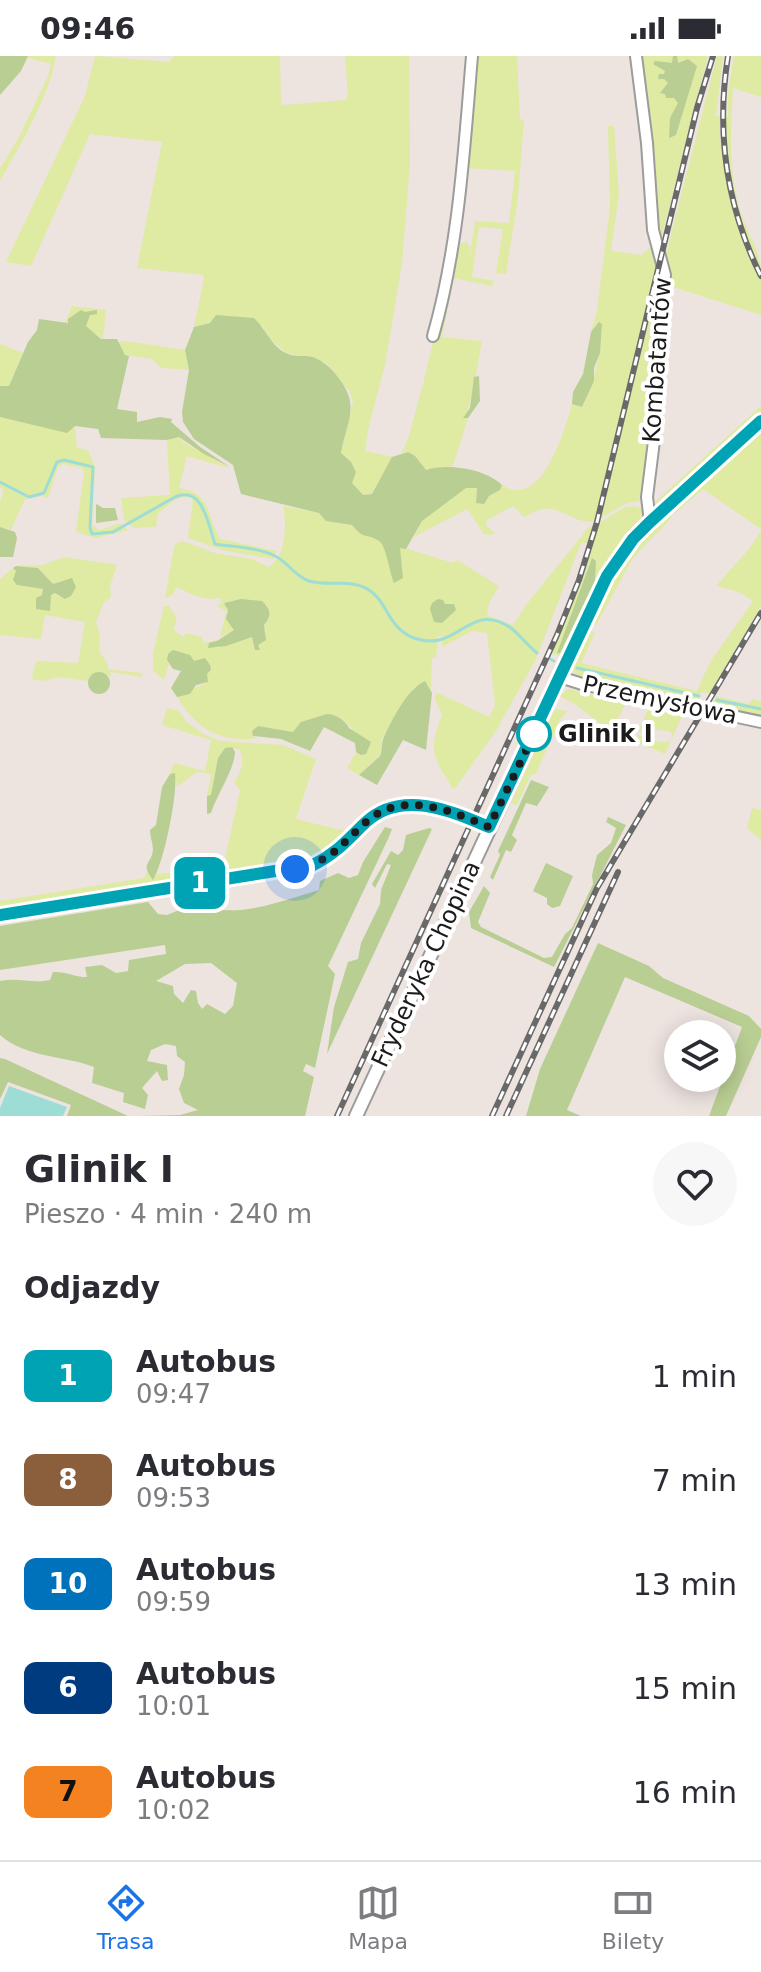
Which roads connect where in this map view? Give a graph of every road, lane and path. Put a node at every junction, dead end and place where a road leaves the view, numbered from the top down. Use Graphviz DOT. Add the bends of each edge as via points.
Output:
graph roads {
  1 [pos="472,56"];
  2 [pos="636,56"];
  3 [pos="433,336"];
  4 [pos="761,421"];
  5 [pos="650,522"];
  6 [pos="560,677"];
  7 [pos="761,722"];
  8 [pos="489,827"];
  9 [pos="0,915"];
  10 [pos="356,1116"];
  1 -- 3 [label="street" via="460,200"];
  2 -- 5 [label="street, Kombatantów" via="653,230 665,275 647,497"];
  4 -- 5 [label="street, Fryderyka Chopina"];
  5 -- 6 [label="street, Fryderyka Chopina" via="607,576"];
  6 -- 7 [label="street, Przemysłowa"];
  6 -- 8 [label="street, Fryderyka Chopina"];
  8 -- 9 [label="street" via="441,809 402,805 378,813 339,851 313,865"];
  8 -- 10 [label="street, Fryderyka Chopina"];
}
